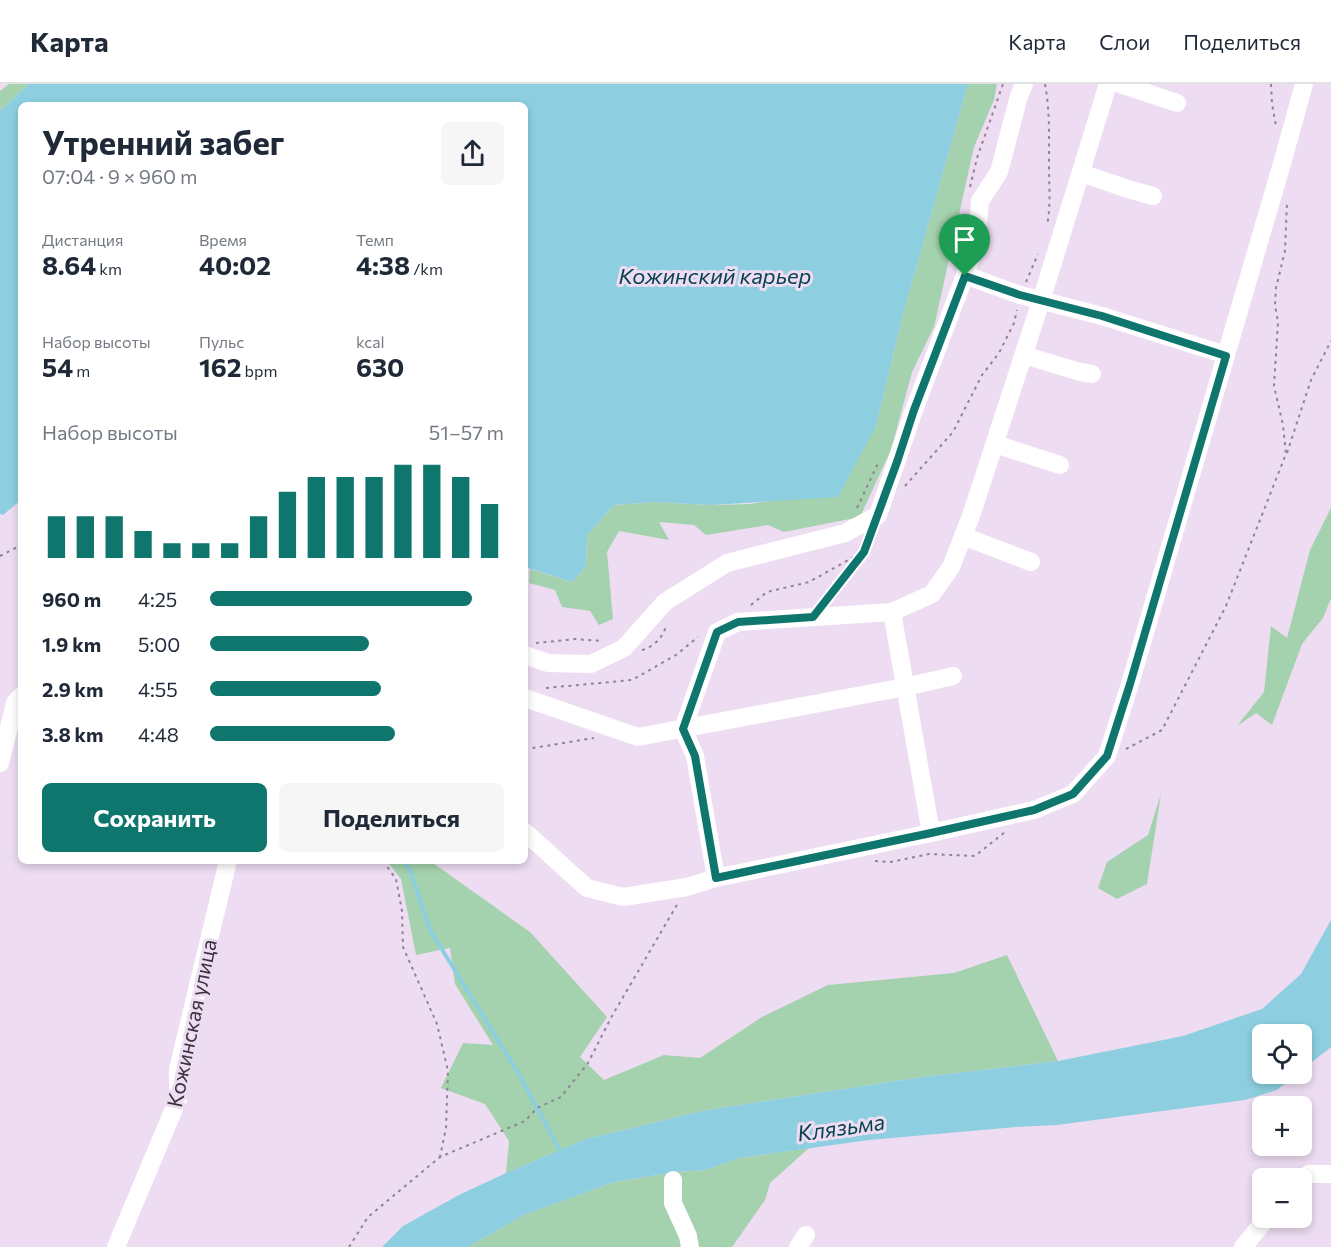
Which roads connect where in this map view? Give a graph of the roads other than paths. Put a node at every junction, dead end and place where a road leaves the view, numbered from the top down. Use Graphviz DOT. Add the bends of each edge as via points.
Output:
graph roads {
  1 [pos="1024,84"];
  2 [pos="1108,84"];
  3 [pos="1120,84"];
  4 [pos="1304,84"];
  5 [pos="1177,103"];
  6 [pos="1081,173"];
  7 [pos="1154,196"];
  8 [pos="959,269"];
  9 [pos="1041,301"];
  10 [pos="1024,355"];
  11 [pos="1226,356"];
  12 [pos="1092,374"];
  13 [pos="995,444"];
  14 [pos="1060,465"];
  15 [pos="963,536"];
  16 [pos="1031,562"];
  17 [pos="892,612"];
  18 [pos="528,650"];
  19 [pos="953,676"];
  20 [pos="905,687"];
  21 [pos="18,700"];
  22 [pos="528,700"];
  23 [pos="683,729"];
  24 [pos="0,763"];
  25 [pos="931,833"];
  26 [pos="528,835"];
  27 [pos="227,864"];
  28 [pos="716,878"];
  29 [pos="1312,1174"];
  30 [pos="1331,1174"];
  31 [pos="673,1180"];
  32 [pos="1259,1228"];
  33 [pos="116,1247"];
  34 [pos="690,1247"];
  35 [pos="1243,1247"];
  1 -- 8 [label="street" via="999,172 980,201 977,236"];
  2 -- 6 [label="street"];
  3 -- 5 [label="street"];
  4 -- 11 [label="street"];
  6 -- 7 [label="street"];
  6 -- 9 [label="street"];
  8 -- 9 [label="street"];
  8 -- 18 [label="street" via="878,515 845,533 727,563 665,602 624,648 591,663 548,663"];
  9 -- 10 [label="street"];
  9 -- 11 [label="street" via="1102,316"];
  10 -- 12 [label="street"];
  10 -- 13 [label="street"];
  11 -- 25 [label="street" via="1107,756 1073,794 1034,810"];
  13 -- 14 [label="street"];
  13 -- 15 [label="street"];
  15 -- 16 [label="street"];
  15 -- 17 [label="street" via="951,567 932,594"];
  17 -- 20 [label="street"];
  17 -- 23 [label="street" via="738,622 717,632"];
  19 -- 20 [label="street"];
  20 -- 23 [label="street"];
  20 -- 25 [label="street"];
  21 -- 24 [label="street"];
  22 -- 23 [label="street" via="638,738"];
  23 -- 28 [label="street" via="695,756"];
  25 -- 28 [label="street"];
  26 -- 28 [label="street" via="587,888 623,897 687,887"];
  27 -- 33 [label="street, Кожинская улица" via="178,1069 178,1099"];
  29 -- 30 [label="street"];
  31 -- 34 [label="street" via="673,1203"];
  32 -- 35 [label="street"];
}
